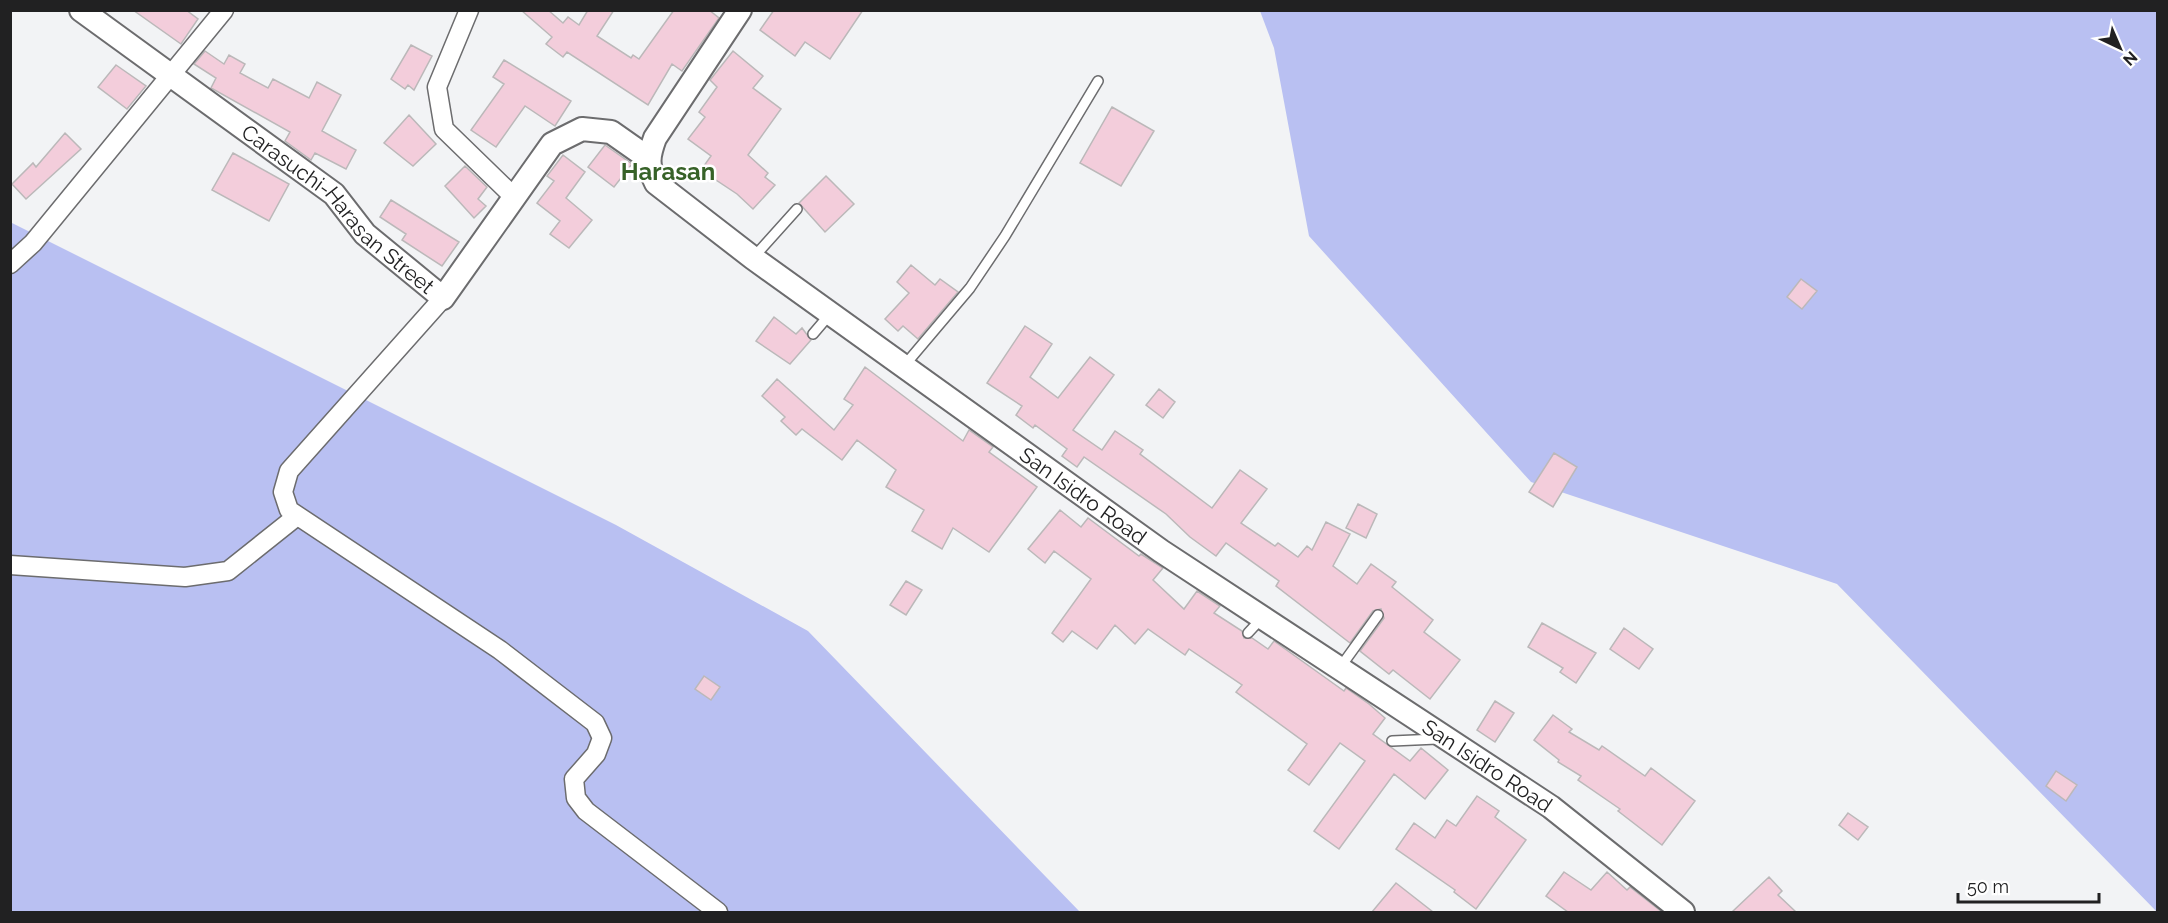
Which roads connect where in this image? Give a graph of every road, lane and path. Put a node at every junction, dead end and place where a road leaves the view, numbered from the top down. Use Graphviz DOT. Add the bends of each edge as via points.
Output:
graph roads {
  1 [pos="81,10"];
  2 [pos="224,10"];
  3 [pos="469,10"];
  4 [pos="740,10"];
  5 [pos="170,75"];
  6 [pos="1098,81"];
  7 [pos="648,158"];
  8 [pos="514,197"];
  9 [pos="797,209"];
  10 [pos="753,258"];
  11 [pos="10,264"];
  12 [pos="443,298"];
  13 [pos="830,314"];
  14 [pos="813,334"];
  15 [pos="903,367"];
  16 [pos="297,516"];
  17 [pos="10,565"];
  18 [pos="1378,615"];
  19 [pos="1339,669"];
  20 [pos="1445,738"];
  21 [pos="1392,741"];
  22 [pos="718,912"];
  23 [pos="1683,912"];
  1 -- 5 [label="street, Carasuchi-Harasan Street"];
  2 -- 5 [label="street"];
  3 -- 8 [label="street" via="437,87 444,129"];
  4 -- 7 [label="street" via="661,128"];
  5 -- 11 [label="street" via="33,243"];
  5 -- 12 [label="street, Carasuchi-Harasan Street" via="334,194 365,234"];
  6 -- 15 [label="lane" via="970,288"];
  7 -- 8 [label="street, Carasuchi-Harasan Street" via="610,132 582,129 552,144"];
  7 -- 10 [label="street, San Isidro Road" via="649,170 657,183"];
  8 -- 12 [label="street, Carasuchi-Harasan Street"];
  9 -- 10 [label="lane"];
  10 -- 13 [label="street, San Isidro Road"];
  12 -- 16 [label="street" via="289,471 283,492 289,510"];
  13 -- 14 [label="lane"];
  13 -- 15 [label="street, San Isidro Road"];
  15 -- 19 [label="street, San Isidro Road" via="1161,551 1255,625"];
  16 -- 17 [label="street" via="228,571 185,577"];
  16 -- 22 [label="street" via="500,650 596,723 602,738 596,754 574,779 576,798 586,811"];
  18 -- 19 [label="lane"];
  19 -- 20 [label="street, San Isidro Road"];
  20 -- 21 [label="lane"];
  20 -- 23 [label="street, San Isidro Road" via="1551,807"];
}
